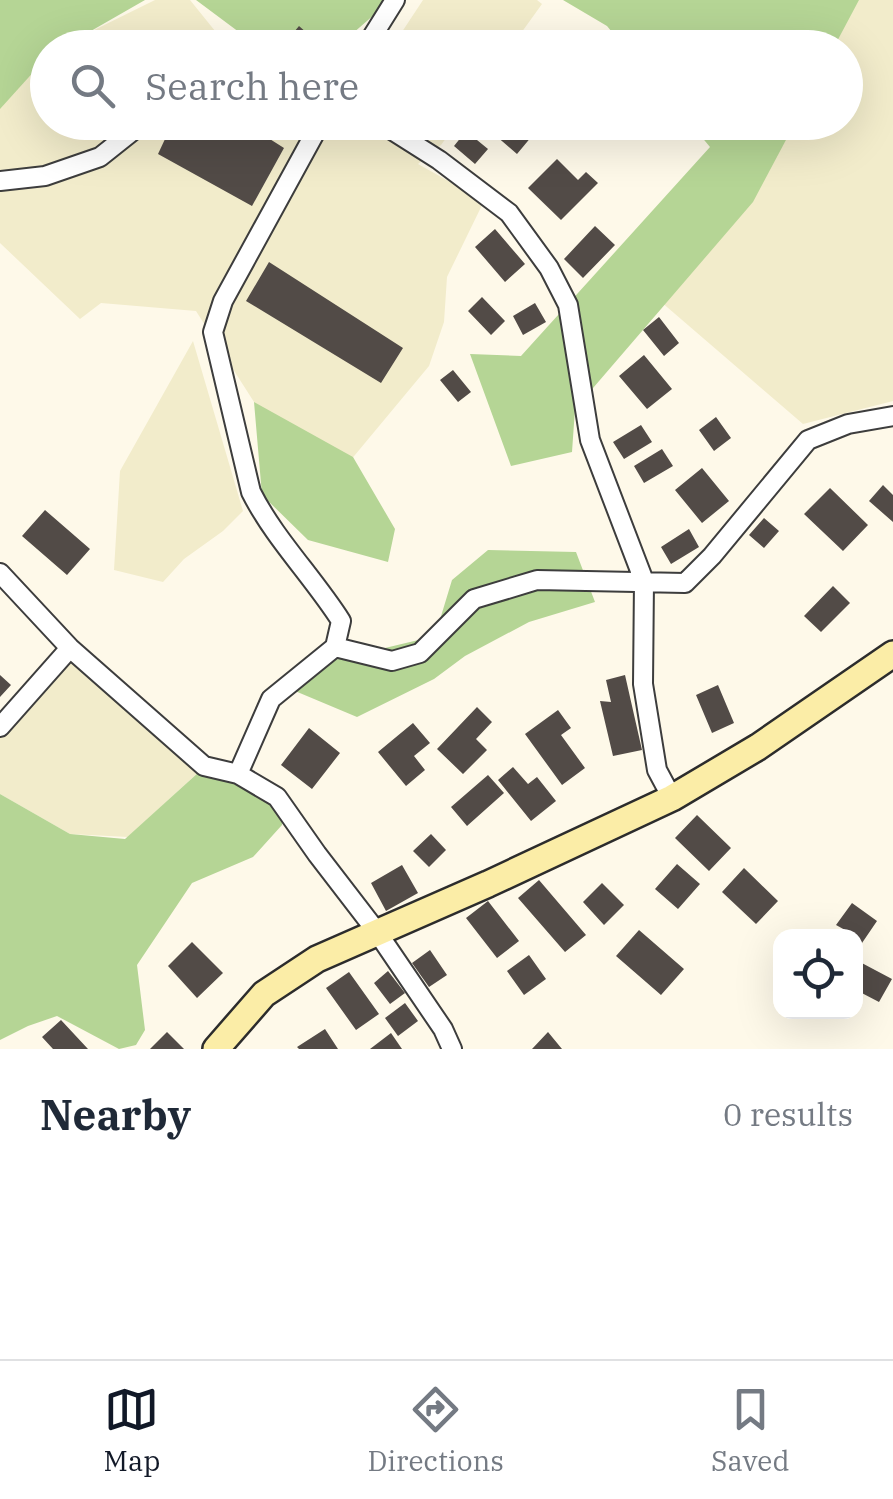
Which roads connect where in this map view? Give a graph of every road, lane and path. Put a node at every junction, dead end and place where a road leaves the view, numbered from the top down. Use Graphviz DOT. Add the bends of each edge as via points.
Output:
graph roads {
  1 [pos="395,0"];
  2 [pos="377,30"];
  3 [pos="122,140"];
  4 [pos="311,140"];
  5 [pos="408,140"];
  6 [pos="0,181"];
  7 [pos="893,416"];
  8 [pos="0,573"];
  9 [pos="644,581"];
  10 [pos="334,647"];
  11 [pos="70,648"];
  12 [pos="893,654"];
  13 [pos="0,727"];
  14 [pos="238,774"];
  15 [pos="672,798"];
  16 [pos="377,932"];
  17 [pos="216,1049"];
  18 [pos="452,1049"];
  1 -- 2 [label="street"];
  3 -- 6 [label="street" via="100,158 45,176"];
  4 -- 10 [label="street" via="223,301 213,332 251,492 341,621"];
  5 -- 9 [label="street" via="509,213 549,268 568,305 590,440"];
  7 -- 9 [label="street" via="808,440 685,583"];
  8 -- 11 [label="street"];
  9 -- 10 [label="street" via="537,580 474,599 420,652 392,661"];
  9 -- 15 [label="street" via="643,684 656,770"];
  10 -- 14 [label="street" via="271,699"];
  11 -- 13 [label="street"];
  11 -- 14 [label="street" via="204,766"];
  12 -- 15 [label="street"];
  14 -- 16 [label="street" via="278,797"];
  15 -- 16 [label="street"];
  16 -- 17 [label="street" via="317,959 264,994"];
  16 -- 18 [label="street"];
}
